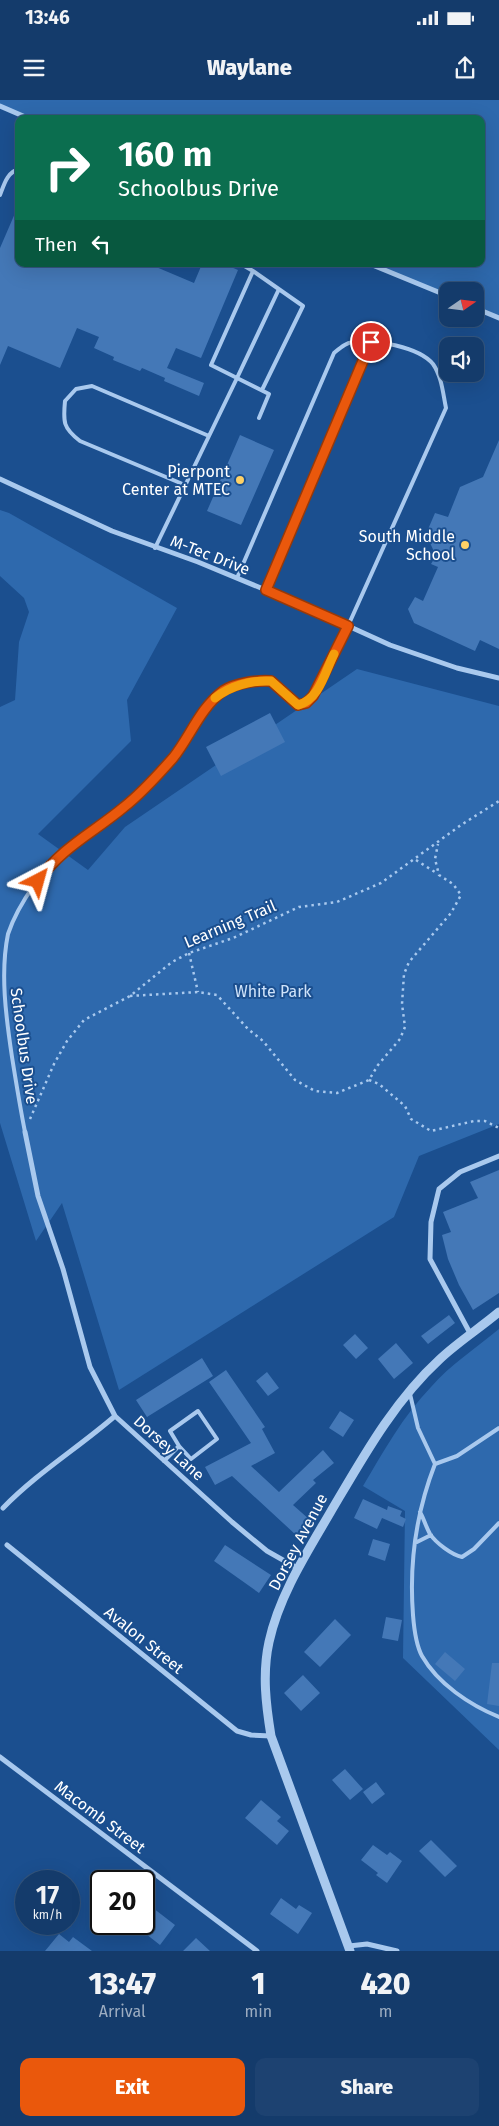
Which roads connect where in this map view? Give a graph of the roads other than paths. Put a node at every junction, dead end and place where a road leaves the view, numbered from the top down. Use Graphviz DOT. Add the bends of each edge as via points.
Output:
graph roads {
  1 [pos="0,106"];
  2 [pos="21,115"];
  3 [pos="15,170"];
  4 [pos="0,195"];
  5 [pos="246,267"];
  6 [pos="377,267"];
  7 [pos="253,271"];
  8 [pos="280,289"];
  9 [pos="439,292"];
  10 [pos="484,312"];
  11 [pos="499,318"];
  12 [pos="371,342"];
  13 [pos="237,378"];
  14 [pos="262,390"];
  15 [pos="259,418"];
  16 [pos="210,436"];
  17 [pos="0,479"];
  18 [pos="185,485"];
  19 [pos="155,548"];
  20 [pos="237,578"];
  21 [pos="266,590"];
  22 [pos="348,626"];
  23 [pos="499,678"];
  24 [pos="25,1132"];
  25 [pos="499,1156"];
  26 [pos="499,1312"];
  27 [pos="471,1335"];
  28 [pos="410,1392"];
  29 [pos="115,1416"];
  30 [pos="499,1428"];
  31 [pos="179,1446"];
  32 [pos="164,1461"];
  33 [pos="434,1464"];
  34 [pos="3,1508"];
  35 [pos="420,1512"];
  36 [pos="499,1523"];
  37 [pos="430,1535"];
  38 [pos="415,1543"];
  39 [pos="8,1545"];
  40 [pos="297,1568"];
  41 [pos="499,1717"];
  42 [pos="271,1736"];
  43 [pos="0,1757"];
  44 [pos="349,1948"];
  45 [pos="258,1951"];
  46 [pos="397,1951"];
  1 -- 2 [label="street"];
  3 -- 4 [label="lane" via="6,179"];
  5 -- 7 [label="lane"];
  6 -- 9 [label="street"];
  7 -- 8 [label="lane"];
  7 -- 13 [label="lane" via="211,365"];
  8 -- 13 [label="lane"];
  8 -- 14 [label="lane" via="303,306"];
  10 -- 11 [label="street"];
  12 -- 20 [label="lane" via="353,342 334,353"];
  12 -- 21 [label="lane"];
  12 -- 22 [label="lane" via="407,347 432,364 439,377 446,408"];
  13 -- 14 [label="lane"];
  13 -- 16 [label="lane"];
  14 -- 15 [label="lane" via="270,394"];
  16 -- 18 [label="lane"];
  16 -- 18 [label="lane" via="92,386 76,389 65,401 68,431 80,441"];
  17 -- 19 [label="street, M-Tec Drive"];
  18 -- 19 [label="lane"];
  19 -- 20 [label="street, M-Tec Drive"];
  20 -- 21 [label="street, M-Tec Drive"];
  21 -- 22 [label="street, M-Tec Drive"];
  22 -- 23 [label="street, M-Tec Drive" via="415,654"];
  22 -- 24 [label="lane, Schoolbus Drive" via="322,680 306,703 298,705 271,681 224,690 211,702 174,756 126,806 70,845 46,870 22,904 8,933 2,958 4,1004"];
  24 -- 29 [label="street, Schoolbus Drive" via="38,1196 90,1367"];
  25 -- 27 [label="street" via="460,1172 439,1189 431,1222 430,1259"];
  26 -- 27 [label="street, Dorsey Avenue"];
  27 -- 28 [label="street, Dorsey Avenue" via="440,1359"];
  28 -- 33 [label="lane" via="418,1428"];
  28 -- 40 [label="street, Dorsey Avenue" via="373,1441"];
  29 -- 32 [label="street, Dorsey Lane"];
  29 -- 34 [label="street, Dorsey Lane" via="85,1442 36,1476"];
  30 -- 33 [label="lane" via="457,1456"];
  31 -- 31 [label="lane" via="191,1459 217,1438 198,1411 170,1430"];
  31 -- 32 [label="lane"];
  32 -- 40 [label="street, Dorsey Lane" via="260,1545"];
  33 -- 35 [label="lane"];
  35 -- 37 [label="lane"];
  35 -- 38 [label="lane"];
  36 -- 37 [label="lane" via="462,1557 456,1556"];
  37 -- 38 [label="lane"];
  38 -- 41 [label="lane" via="412,1599 421,1654 436,1676 481,1709"];
  39 -- 42 [label="street, Avalon Street" via="237,1731"];
  40 -- 42 [label="street, Dorsey Avenue" via="278,1611 264,1674"];
  42 -- 44 [label="street, Dorsey Avenue"];
  43 -- 45 [label="street, Macomb Street"];
  44 -- 46 [label="street" via="368,1944"];
}
